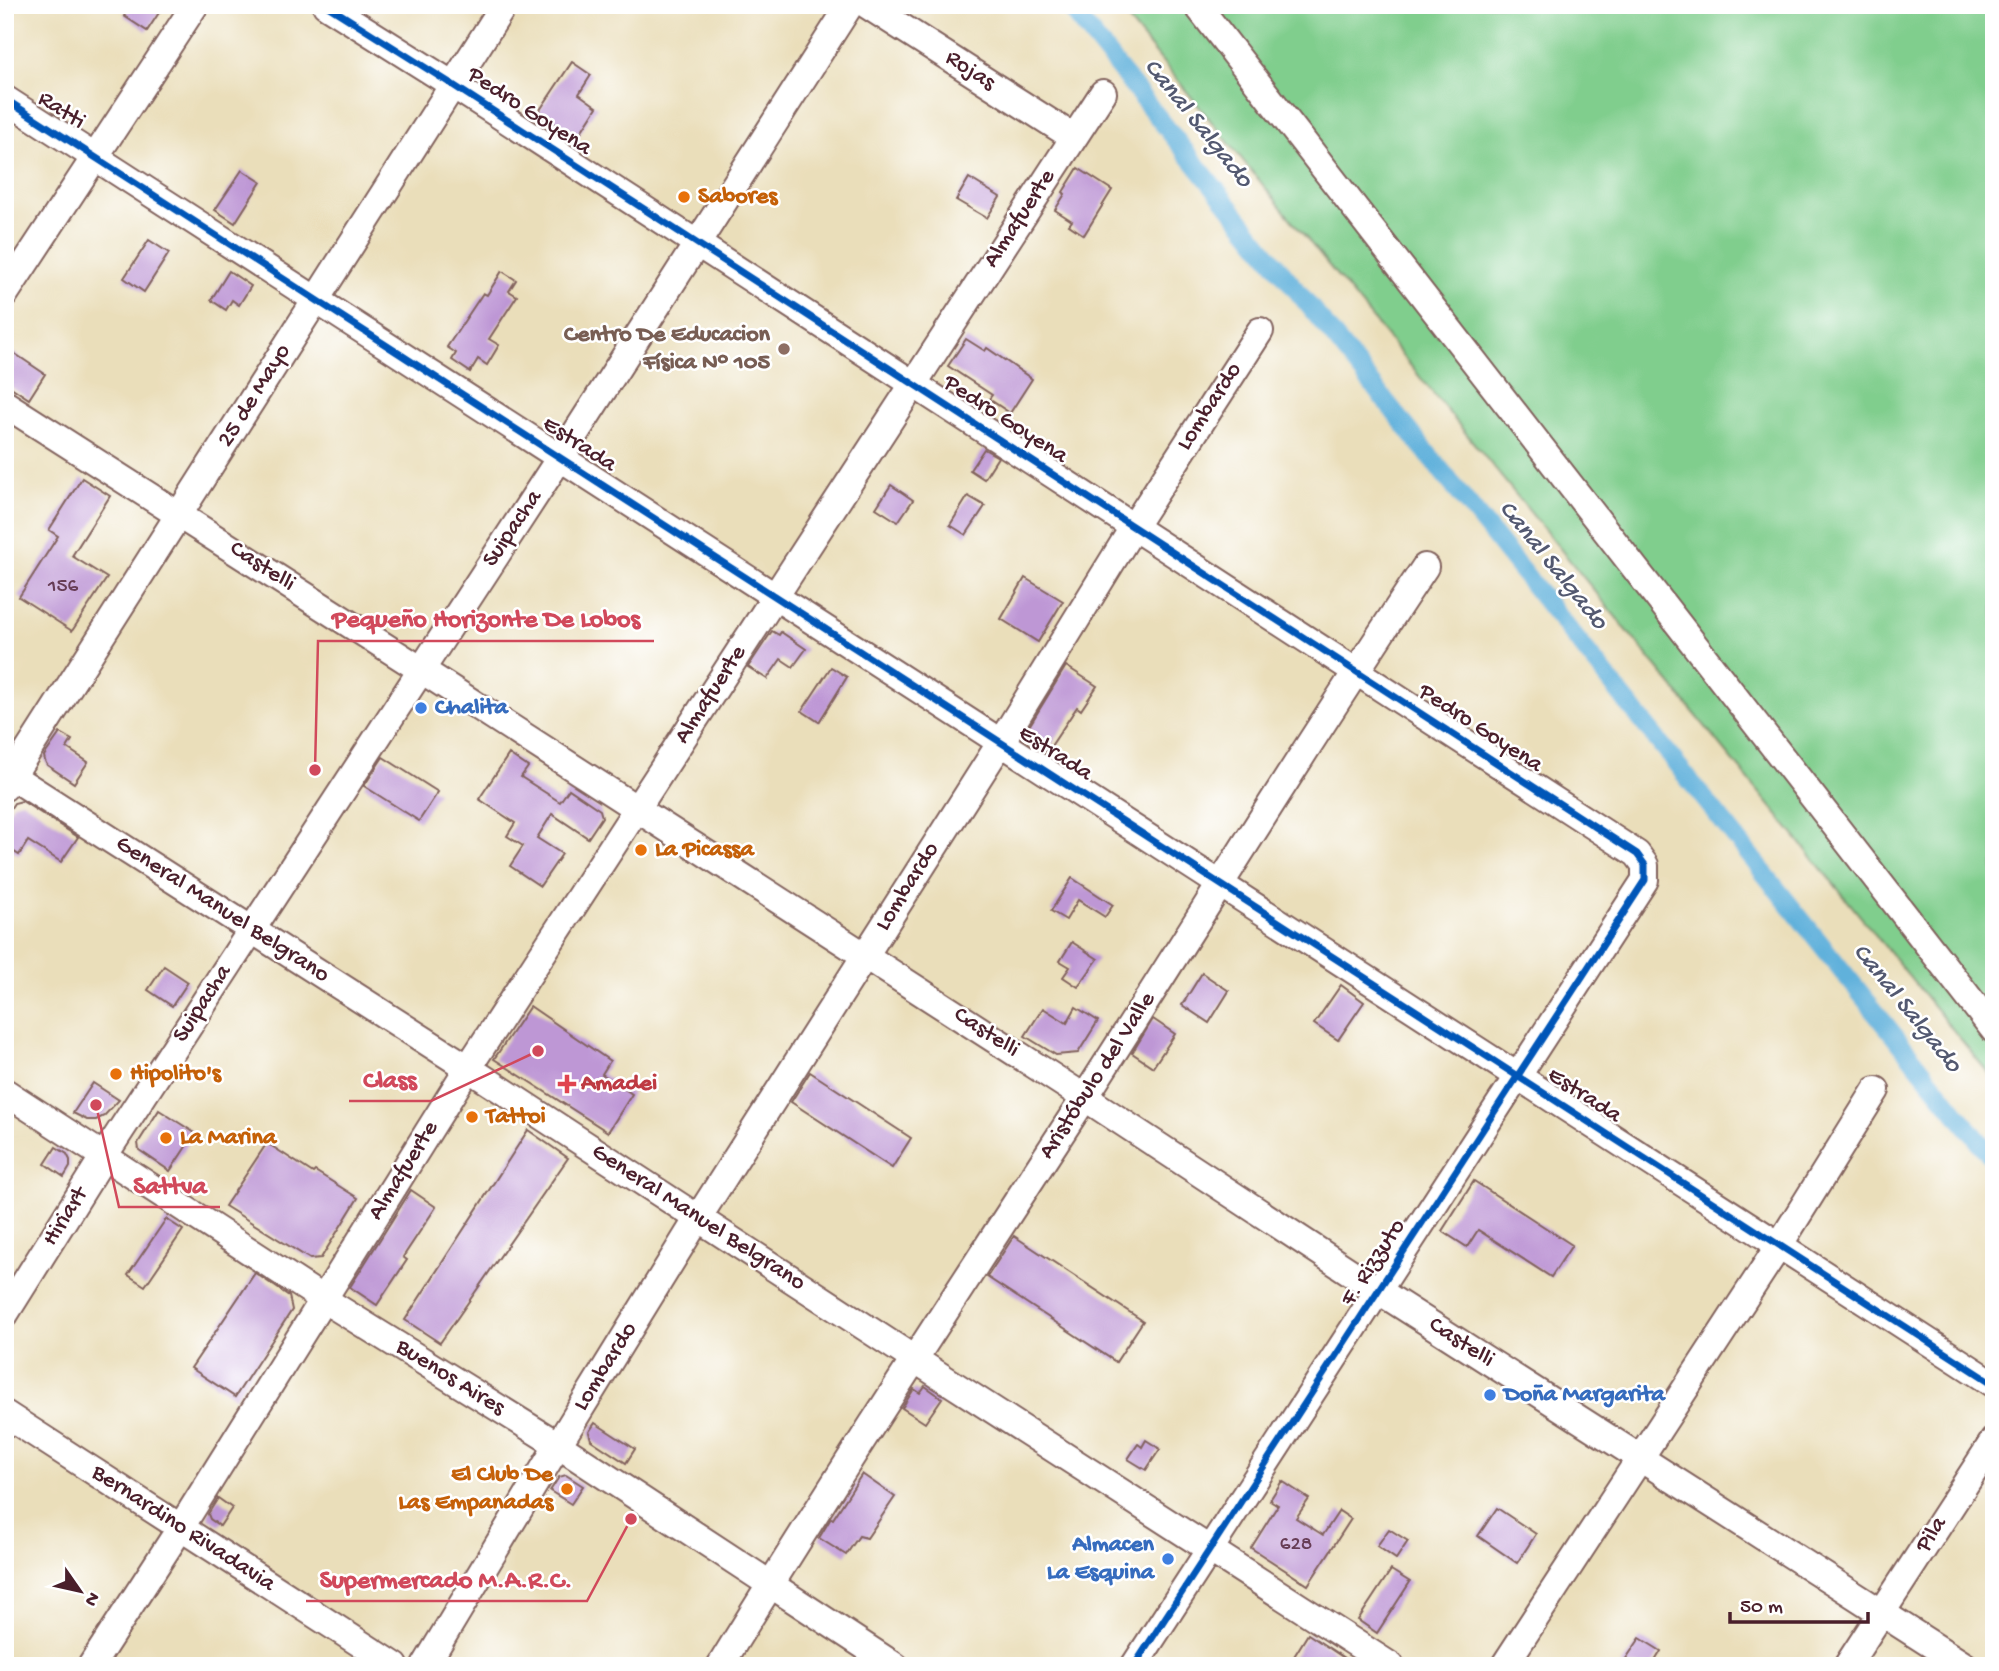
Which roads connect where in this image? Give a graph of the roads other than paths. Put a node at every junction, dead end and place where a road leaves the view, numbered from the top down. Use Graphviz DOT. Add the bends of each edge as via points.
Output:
graph roads {
  1 [pos="195,5"];
  2 [pos="326,5"];
  3 [pos="504,5"];
  4 [pos="850,5"];
  5 [pos="867,5"];
  6 [pos="1197,5"];
  7 [pos="453,85"];
  8 [pos="1103,93"];
  9 [pos="5,99"];
  10 [pos="1073,137"];
  11 [pos="96,156"];
  12 [pos="696,243"];
  13 [pos="5,294"];
  14 [pos="316,300"];
  15 [pos="1260,331"];
  16 [pos="912,383"];
  17 [pos="5,404"];
  18 [pos="561,456"];
  19 [pos="180,515"];
  20 [pos="1134,526"];
  21 [pos="1425,566"];
  22 [pos="775,596"];
  23 [pos="420,669"];
  24 [pos="1355,670"];
  25 [pos="1001,742"];
  26 [pos="8,778"];
  27 [pos="637,809"];
  28 [pos="1645,880"];
  29 [pos="1221,884"];
  30 [pos="252,929"];
  31 [pos="865,955"];
  32 [pos="1994,1030"];
  33 [pos="468,1068"];
  34 [pos="1519,1077"];
  35 [pos="1876,1090"];
  36 [pos="5,1092"];
  37 [pos="1084,1097"];
  38 [pos="104,1156"];
  39 [pos="698,1218"];
  40 [pos="1780,1244"];
  41 [pos="1379,1290"];
  42 [pos="323,1299"];
  43 [pos="5,1314"];
  44 [pos="914,1359"];
  45 [pos="1994,1384"];
  46 [pos="5,1414"];
  47 [pos="1994,1440"];
  48 [pos="558,1445"];
  49 [pos="1641,1457"];
  50 [pos="181,1527"];
  51 [pos="1210,1550"];
  52 [pos="769,1585"];
  53 [pos="1882,1612"];
  54 [pos="91,1666"];
  55 [pos="395,1666"];
  56 [pos="425,1666"];
  57 [pos="720,1666"];
  58 [pos="895,1666"];
  59 [pos="1134,1666"];
  60 [pos="1391,1666"];
  61 [pos="1504,1666"];
  62 [pos="1847,1666"];
  63 [pos="1965,1666"];
  1 -- 11 [label="street"];
  2 -- 7 [label="street, Pedro Goyena"];
  3 -- 7 [label="street, 25 de Mayo"];
  4 -- 12 [label="street, Suipacha"];
  5 -- 10 [label="street, Rojas"];
  6 -- 32 [label="street"];
  7 -- 12 [label="street, Pedro Goyena"];
  7 -- 14 [label="street, 25 de Mayo"];
  8 -- 10 [label="street, Almafuerte"];
  9 -- 11 [label="street, Ratti"];
  10 -- 16 [label="street, Almafuerte"];
  11 -- 13 [label="street"];
  11 -- 14 [label="street, Estrada"];
  12 -- 16 [label="street, Pedro Goyena"];
  12 -- 18 [label="street, Suipacha"];
  14 -- 18 [label="street, Estrada"];
  14 -- 19 [label="street, 25 de Mayo"];
  15 -- 20 [label="street, Lombardo"];
  16 -- 20 [label="street, Pedro Goyena"];
  16 -- 22 [label="street, Almafuerte"];
  17 -- 19 [label="street, Castelli"];
  18 -- 22 [label="street, Estrada"];
  18 -- 23 [label="street, Suipacha"];
  19 -- 23 [label="street, Castelli"];
  19 -- 26 [label="street, 25 de Mayo"];
  20 -- 24 [label="street, Pedro Goyena"];
  20 -- 25 [label="street, Lombardo"];
  21 -- 24 [label="street, Aristóbulo del Valle"];
  22 -- 25 [label="street, Estrada"];
  22 -- 27 [label="street, Almafuerte"];
  23 -- 27 [label="street, Castelli"];
  23 -- 30 [label="street, Suipacha"];
  24 -- 28 [label="street, Pedro Goyena" via="1637,854 1645,865"];
  24 -- 29 [label="street, Aristóbulo del Valle"];
  25 -- 29 [label="street, Estrada"];
  25 -- 31 [label="street, Lombardo"];
  26 -- 30 [label="street, General Manuel Belgrano"];
  27 -- 31 [label="street, Castelli"];
  27 -- 33 [label="street, Almafuerte"];
  28 -- 34 [label="street, F. Rizzuto"];
  29 -- 34 [label="street, Estrada"];
  29 -- 37 [label="street, Aristóbulo del Valle"];
  30 -- 33 [label="street, General Manuel Belgrano"];
  30 -- 38 [label="street, Suipacha"];
  31 -- 37 [label="street, Castelli"];
  31 -- 39 [label="street, Lombardo"];
  33 -- 39 [label="street, General Manuel Belgrano"];
  33 -- 42 [label="street, Almafuerte"];
  34 -- 40 [label="street, Estrada"];
  34 -- 41 [label="street, F. Rizzuto"];
  35 -- 40 [label="street"];
  36 -- 38 [label="street, Buenos Aires"];
  37 -- 41 [label="street, Castelli"];
  37 -- 44 [label="street, Aristóbulo del Valle"];
  38 -- 42 [label="street, Buenos Aires"];
  38 -- 43 [label="street, Hiriart"];
  39 -- 44 [label="street, General Manuel Belgrano"];
  39 -- 48 [label="street, Lombardo"];
  40 -- 45 [label="street, Estrada"];
  40 -- 49 [label="street"];
  41 -- 49 [label="street, Castelli"];
  41 -- 51 [label="street, F. Rizzuto"];
  42 -- 48 [label="street, Buenos Aires"];
  42 -- 50 [label="street, Almafuerte"];
  44 -- 51 [label="street, General Manuel Belgrano"];
  44 -- 52 [label="street, Aristóbulo del Valle"];
  46 -- 50 [label="street, Bernardino Rivadavia"];
  47 -- 53 [label="street, Pila"];
  48 -- 52 [label="street, Buenos Aires"];
  48 -- 56 [label="street, Lombardo"];
  49 -- 53 [label="street, Castelli"];
  49 -- 61 [label="street"];
  50 -- 54 [label="street, Almafuerte"];
  50 -- 55 [label="street, Bernardino Rivadavia"];
  51 -- 59 [label="street, F. Rizzuto"];
  51 -- 60 [label="street, General Manuel Belgrano"];
  52 -- 57 [label="street, Aristóbulo del Valle"];
  52 -- 58 [label="street, Buenos Aires"];
  53 -- 62 [label="street, Pila"];
  53 -- 63 [label="street, Castelli"];
}
